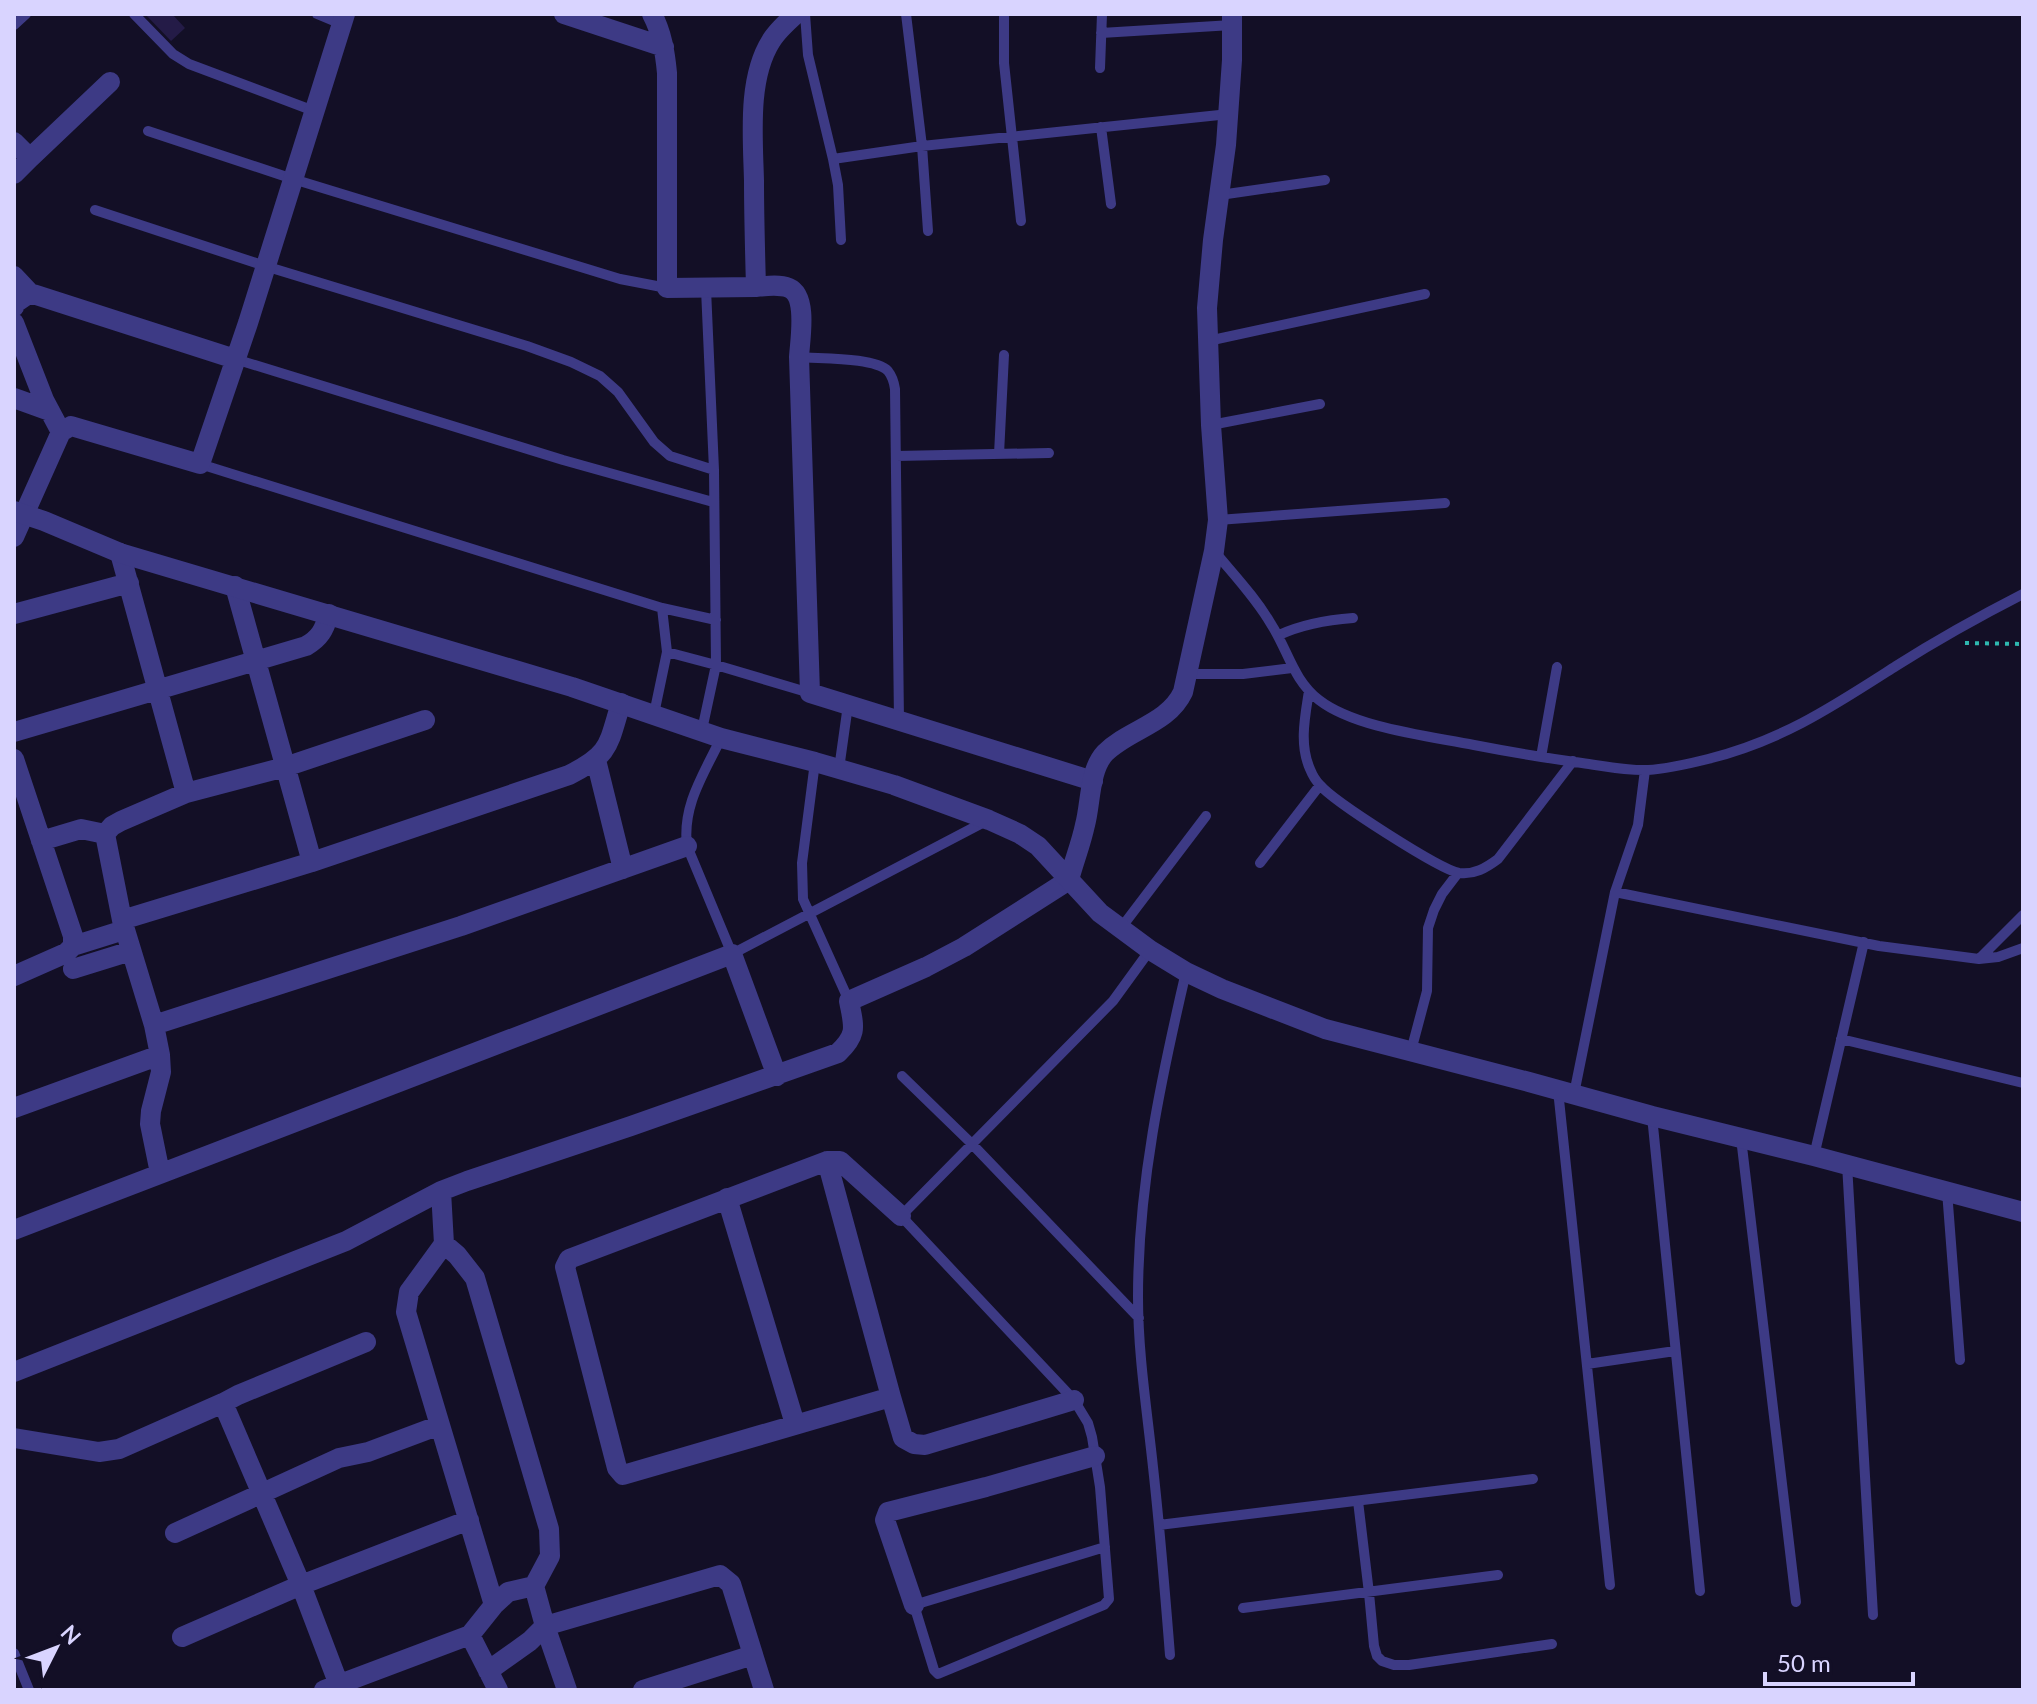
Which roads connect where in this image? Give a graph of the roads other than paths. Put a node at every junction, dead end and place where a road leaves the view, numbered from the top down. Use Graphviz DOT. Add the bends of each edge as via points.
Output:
graph roads {
  1 [pos="26,14"];
  2 [pos="134,14"];
  3 [pos="317,14"];
  4 [pos="564,14"];
  5 [pos="652,14"];
  6 [pos="796,14"];
  7 [pos="805,14"];
  8 [pos="906,14"];
  9 [pos="1004,14"];
  10 [pos="1102,14"];
  11 [pos="343,19"];
  12 [pos="1232,19"];
  13 [pos="14,25"];
  14 [pos="1101,33"];
  15 [pos="664,47"];
  16 [pos="1100,68"];
  17 [pos="110,82"];
  18 [pos="314,111"];
  19 [pos="1229,114"];
  20 [pos="1101,127"];
  21 [pos="148,131"];
  22 [pos="1011,137"];
  23 [pos="14,142"];
  24 [pos="922,146"];
  25 [pos="30,158"];
  26 [pos="833,159"];
  27 [pos="14,174"];
  28 [pos="293,179"];
  29 [pos="1325,180"];
  30 [pos="1220,195"];
  31 [pos="1111,204"];
  32 [pos="95,210"];
  33 [pos="1021,221"];
  34 [pos="928,231"];
  35 [pos="841,240"];
  36 [pos="265,266"];
  37 [pos="14,276"];
  38 [pos="756,287"];
  39 [pos="667,288"];
  40 [pos="706,289"];
  41 [pos="1425,294"];
  42 [pos="18,302"];
  43 [pos="14,323"];
  44 [pos="1208,341"];
  45 [pos="1004,355"];
  46 [pos="799,357"];
  47 [pos="235,359"];
  48 [pos="14,398"];
  49 [pos="1320,404"];
  50 [pos="50,411"];
  51 [pos="1211,425"];
  52 [pos="61,432"];
  53 [pos="1049,453"];
  54 [pos="999,454"];
  55 [pos="896,456"];
  56 [pos="200,464"];
  57 [pos="714,470"];
  58 [pos="713,502"];
  59 [pos="1445,503"];
  60 [pos="19,513"];
  61 [pos="1218,520"];
  62 [pos="14,537"];
  63 [pos="1214,551"];
  64 [pos="120,553"];
  65 [pos="129,583"];
  66 [pos="235,586"];
  67 [pos="2023,594"];
  68 [pos="662,608"];
  69 [pos="14,614"];
  70 [pos="329,614"];
  71 [pos="1353,618"];
  72 [pos="716,620"];
  73 [pos="1279,635"];
  74 [pos="667,652"];
  75 [pos="255,662"];
  76 [pos="716,665"];
  77 [pos="1557,667"];
  78 [pos="1292,668"];
  79 [pos="1188,674"];
  80 [pos="157,690"];
  81 [pos="1309,691"];
  82 [pos="810,693"];
  83 [pos="621,703"];
  84 [pos="848,705"];
  85 [pos="654,714"];
  86 [pos="425,720"];
  87 [pos="899,721"];
  88 [pos="702,730"];
  89 [pos="14,732"];
  90 [pos="721,738"];
  91 [pos="1541,757"];
  92 [pos="14,759"];
  93 [pos="596,760"];
  94 [pos="1573,761"];
  95 [pos="815,762"];
  96 [pos="285,767"];
  97 [pos="839,769"];
  98 [pos="1645,770"];
  99 [pos="1093,781"];
  100 [pos="1320,785"];
  101 [pos="186,793"];
  102 [pos="1206,816"];
  103 [pos="989,820"];
  104 [pos="105,834"];
  105 [pos="41,841"];
  106 [pos="687,846"];
  107 [pos="312,862"];
  108 [pos="1260,863"];
  109 [pos="623,869"];
  110 [pos="1458,873"];
  111 [pos="1069,880"];
  112 [pos="1615,892"];
  113 [pos="809,914"];
  114 [pos="2023,915"];
  115 [pos="123,925"];
  116 [pos="1121,928"];
  117 [pos="1864,942"];
  118 [pos="73,946"];
  119 [pos="2023,948"];
  120 [pos="1150,950"];
  121 [pos="131,951"];
  122 [pos="732,954"];
  123 [pos="1979,959"];
  124 [pos="73,969"];
  125 [pos="1186,972"];
  126 [pos="14,976"];
  127 [pos="849,1001"];
  128 [pos="154,1025"];
  129 [pos="1841,1039"];
  130 [pos="1411,1051"];
  131 [pos="160,1055"];
  132 [pos="777,1076"];
  133 [pos="902,1076"];
  134 [pos="2023,1083"];
  135 [pos="1566,1092"];
  136 [pos="14,1108"];
  137 [pos="1652,1116"];
  138 [pos="1741,1138"];
  139 [pos="972,1144"];
  140 [pos="1814,1156"];
  141 [pos="827,1161"];
  142 [pos="1847,1164"];
  143 [pos="160,1173"];
  144 [pos="441,1191"];
  145 [pos="1947,1191"];
  146 [pos="727,1198"];
  147 [pos="2023,1212"];
  148 [pos="901,1216"];
  149 [pos="14,1230"];
  150 [pos="444,1244"];
  151 [pos="1139,1318"];
  152 [pos="366,1342"];
  153 [pos="1675,1351"];
  154 [pos="1960,1360"];
  155 [pos="1587,1364"];
  156 [pos="14,1372"];
  157 [pos="891,1397"];
  158 [pos="1074,1400"];
  159 [pos="223,1403"];
  160 [pos="795,1424"];
  161 [pos="440,1425"];
  162 [pos="14,1438"];
  163 [pos="1095,1456"];
  164 [pos="1533,1479"];
  165 [pos="261,1492"];
  166 [pos="1358,1501"];
  167 [pos="469,1520"];
  168 [pos="1159,1525"];
  169 [pos="175,1533"];
  170 [pos="1105,1547"];
  171 [pos="1498,1575"];
  172 [pos="301,1585"];
  173 [pos="1610,1585"];
  174 [pos="534,1586"];
  175 [pos="1700,1591"];
  176 [pos="1369,1593"];
  177 [pos="1796,1602"];
  178 [pos="494,1605"];
  179 [pos="914,1605"];
  180 [pos="1243,1608"];
  181 [pos="1873,1615"];
  182 [pos="545,1626"];
  183 [pos="470,1635"];
  184 [pos="182,1637"];
  185 [pos="1552,1644"];
  186 [pos="14,1653"];
  187 [pos="753,1655"];
  188 [pos="1170,1655"];
  189 [pos="488,1671"];
  190 [pos="332,1687"];
  191 [pos="29,1690"];
  192 [pos="498,1690"];
  193 [pos="567,1690"];
  194 [pos="643,1690"];
  195 [pos="764,1690"];
  1 -- 13 [label="lane"];
  2 -- 18 [label="lane" via="189,64"];
  3 -- 11 [label="lane"];
  4 -- 15 [label="street"];
  5 -- 15 [label="street"];
  6 -- 38 [label="street" via="770,43 755,94"];
  7 -- 26 [label="lane" via="808,55"];
  8 -- 24 [label="lane"];
  9 -- 22 [label="lane"];
  10 -- 14 [label="lane"];
  11 -- 18 [label="street"];
  12 -- 14 [label="lane"];
  12 -- 19 [label="street"];
  14 -- 16 [label="lane"];
  15 -- 39 [label="street"];
  17 -- 25 [label="street"];
  18 -- 28 [label="street"];
  19 -- 20 [label="lane"];
  19 -- 30 [label="street"];
  20 -- 22 [label="lane"];
  20 -- 31 [label="lane"];
  21 -- 28 [label="lane"];
  22 -- 24 [label="lane"];
  22 -- 33 [label="lane"];
  23 -- 25 [label="street"];
  24 -- 26 [label="lane"];
  24 -- 34 [label="lane"];
  25 -- 27 [label="street"];
  26 -- 35 [label="lane"];
  28 -- 36 [label="street"];
  28 -- 39 [label="lane" via="620,279"];
  29 -- 30 [label="lane"];
  30 -- 44 [label="street" via="1209,276"];
  32 -- 36 [label="lane"];
  36 -- 47 [label="street"];
  36 -- 57 [label="lane" via="571,362 618,392 670,456"];
  37 -- 42 [label="street"];
  38 -- 40 [label="street"];
  38 -- 46 [label="street" via="790,288 798,295"];
  39 -- 40 [label="street"];
  40 -- 57 [label="lane"];
  41 -- 44 [label="lane"];
  42 -- 47 [label="street"];
  43 -- 50 [label="street"];
  44 -- 51 [label="street"];
  45 -- 54 [label="lane"];
  46 -- 55 [label="lane" via="867,362 889,372 895,389"];
  46 -- 82 [label="street"];
  47 -- 56 [label="street"];
  47 -- 58 [label="lane"];
  48 -- 50 [label="street"];
  49 -- 51 [label="lane"];
  50 -- 52 [label="street"];
  51 -- 61 [label="street"];
  52 -- 56 [label="street" via="71,426"];
  52 -- 60 [label="street"];
  53 -- 54 [label="lane"];
  54 -- 55 [label="lane"];
  55 -- 87 [label="lane"];
  56 -- 68 [label="lane"];
  57 -- 58 [label="lane"];
  58 -- 72 [label="lane"];
  59 -- 61 [label="lane"];
  60 -- 62 [label="street"];
  60 -- 64 [label="street"];
  61 -- 63 [label="street"];
  63 -- 73 [label="lane"];
  63 -- 79 [label="street"];
  64 -- 65 [label="street"];
  64 -- 66 [label="street"];
  65 -- 69 [label="street"];
  65 -- 80 [label="street"];
  66 -- 70 [label="street"];
  66 -- 75 [label="street"];
  67 -- 98 [label="lane" via="1784,733 1721,756"];
  68 -- 72 [label="lane"];
  68 -- 74 [label="lane"];
  70 -- 75 [label="street" via="317,640"];
  70 -- 83 [label="street"];
  71 -- 73 [label="lane" via="1313,622"];
  72 -- 76 [label="lane"];
  73 -- 78 [label="lane"];
  74 -- 76 [label="lane"];
  74 -- 85 [label="lane"];
  75 -- 80 [label="street"];
  75 -- 96 [label="street"];
  76 -- 82 [label="lane"];
  76 -- 88 [label="lane"];
  77 -- 91 [label="lane"];
  78 -- 79 [label="lane"];
  78 -- 81 [label="lane"];
  79 -- 99 [label="street" via="1178,703 1106,752"];
  80 -- 89 [label="street"];
  80 -- 101 [label="street"];
  81 -- 91 [label="lane" via="1328,707 1373,724"];
  81 -- 100 [label="lane" via="1303,741"];
  82 -- 84 [label="street"];
  83 -- 85 [label="street"];
  83 -- 93 [label="street" via="606,749"];
  84 -- 87 [label="street"];
  84 -- 97 [label="lane"];
  85 -- 88 [label="street"];
  86 -- 96 [label="street"];
  87 -- 99 [label="street"];
  88 -- 90 [label="street"];
  90 -- 95 [label="street"];
  90 -- 106 [label="lane" via="687,812"];
  91 -- 94 [label="lane"];
  92 -- 105 [label="street"];
  93 -- 107 [label="street" via="569,775"];
  93 -- 109 [label="street"];
  94 -- 98 [label="lane"];
  94 -- 110 [label="lane" via="1498,859 1472,873"];
  95 -- 97 [label="street"];
  95 -- 113 [label="lane" via="802,863"];
  96 -- 101 [label="street"];
  96 -- 107 [label="street"];
  97 -- 103 [label="street"];
  98 -- 112 [label="lane" via="1638,825"];
  99 -- 111 [label="street"];
  100 -- 108 [label="lane"];
  100 -- 110 [label="lane" via="1410,848"];
  101 -- 104 [label="street" via="121,821"];
  102 -- 116 [label="lane"];
  103 -- 111 [label="street" via="1038,846"];
  103 -- 113 [label="lane"];
  104 -- 105 [label="street" via="81,829"];
  104 -- 115 [label="street"];
  105 -- 118 [label="street"];
  106 -- 109 [label="street"];
  106 -- 122 [label="lane"];
  107 -- 115 [label="street"];
  109 -- 128 [label="street"];
  110 -- 130 [label="lane" via="1428,928 1427,991"];
  111 -- 116 [label="street"];
  111 -- 127 [label="street" via="964,947"];
  112 -- 117 [label="lane"];
  112 -- 135 [label="lane"];
  113 -- 122 [label="lane"];
  113 -- 127 [label="lane"];
  114 -- 123 [label="lane"];
  115 -- 118 [label="street"];
  115 -- 121 [label="street"];
  116 -- 120 [label="street"];
  117 -- 123 [label="lane"];
  117 -- 129 [label="lane"];
  118 -- 126 [label="street"];
  119 -- 123 [label="lane"];
  120 -- 125 [label="street"];
  120 -- 139 [label="lane" via="1113,1001"];
  121 -- 124 [label="street"];
  121 -- 128 [label="street"];
  122 -- 132 [label="street"];
  122 -- 143 [label="street"];
  125 -- 130 [label="street" via="1325,1029"];
  125 -- 151 [label="lane" via="1144,1187"];
  127 -- 132 [label="street" via="854,1030 850,1042 838,1053"];
  128 -- 131 [label="street"];
  129 -- 134 [label="lane"];
  129 -- 140 [label="lane"];
  130 -- 135 [label="street"];
  131 -- 136 [label="street"];
  131 -- 143 [label="street" via="150,1124"];
  132 -- 144 [label="street"];
  133 -- 139 [label="lane"];
  135 -- 137 [label="street"];
  135 -- 155 [label="lane"];
  137 -- 138 [label="street"];
  137 -- 153 [label="lane"];
  138 -- 140 [label="street"];
  138 -- 177 [label="lane"];
  139 -- 148 [label="lane"];
  139 -- 151 [label="lane"];
  140 -- 142 [label="street"];
  141 -- 146 [label="street"];
  141 -- 148 [label="street" via="840,1161"];
  141 -- 157 [label="street"];
  142 -- 145 [label="street"];
  142 -- 181 [label="lane"];
  143 -- 149 [label="street"];
  144 -- 150 [label="street"];
  144 -- 156 [label="street" via="346,1241"];
  145 -- 147 [label="street"];
  145 -- 154 [label="lane"];
  146 -- 160 [label="street"];
  146 -- 160 [label="street" via="569,1259 565,1267 617,1468 623,1475"];
  148 -- 158 [label="lane"];
  150 -- 161 [label="street" via="409,1292 406,1312"];
  150 -- 174 [label="street" via="475,1278 549,1529 550,1556"];
  151 -- 168 [label="lane"];
  152 -- 159 [label="street"];
  153 -- 155 [label="lane"];
  153 -- 175 [label="lane"];
  155 -- 173 [label="lane"];
  157 -- 158 [label="street" via="903,1438 925,1445"];
  157 -- 160 [label="street"];
  158 -- 163 [label="lane" via="1088,1423"];
  159 -- 162 [label="street" via="119,1449 99,1452"];
  159 -- 165 [label="street"];
  161 -- 165 [label="street" via="339,1458"];
  161 -- 167 [label="street"];
  163 -- 170 [label="lane"];
  163 -- 179 [label="street" via="888,1512 885,1520"];
  164 -- 166 [label="lane"];
  165 -- 169 [label="street"];
  165 -- 172 [label="street"];
  166 -- 168 [label="lane"];
  166 -- 176 [label="lane"];
  167 -- 172 [label="street"];
  167 -- 178 [label="street"];
  168 -- 188 [label="lane"];
  170 -- 179 [label="lane"];
  170 -- 179 [label="lane" via="1109,1599 1104,1605 938,1674"];
  171 -- 176 [label="lane"];
  172 -- 184 [label="street"];
  172 -- 190 [label="street"];
  174 -- 178 [label="street" via="508,1592"];
  174 -- 182 [label="street"];
  176 -- 180 [label="lane"];
  176 -- 185 [label="lane" via="1377,1656 1394,1665"];
  178 -- 183 [label="street"];
  182 -- 187 [label="street" via="720,1575 731,1584"];
  182 -- 189 [label="street"];
  182 -- 193 [label="street"];
  183 -- 189 [label="street"];
  183 -- 190 [label="street"];
  186 -- 191 [label="lane"];
  187 -- 194 [label="street"];
  187 -- 195 [label="street"];
  189 -- 192 [label="street"];
}
